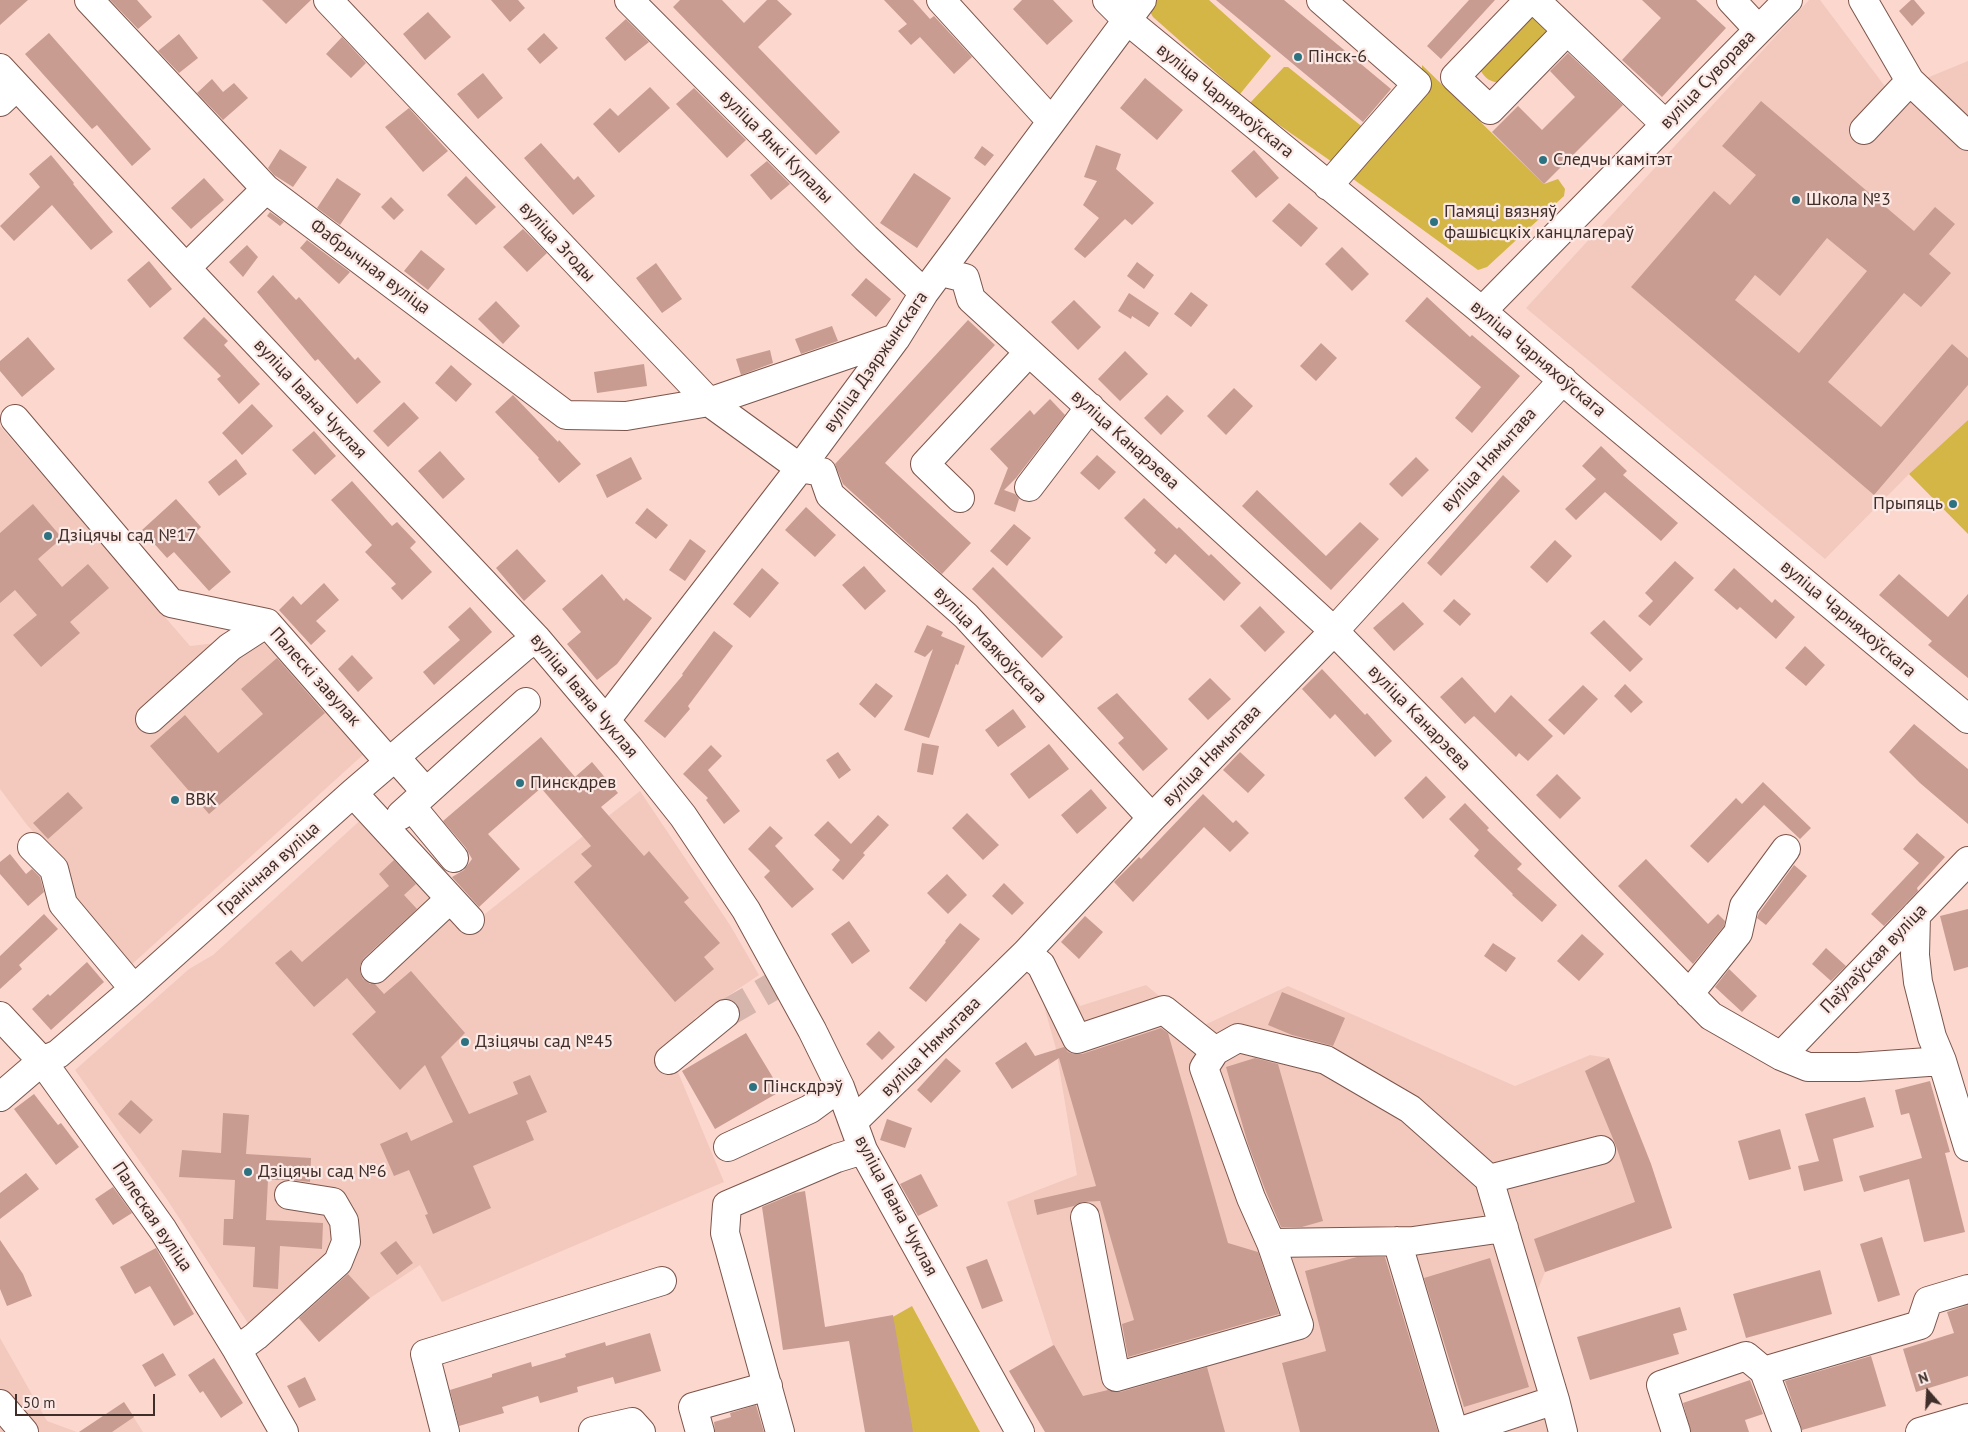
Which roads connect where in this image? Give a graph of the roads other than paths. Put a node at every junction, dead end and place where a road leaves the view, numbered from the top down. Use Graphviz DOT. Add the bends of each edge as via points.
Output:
graph roads {
  1 [pos="89,0"];
  2 [pos="328,0"];
  3 [pos="629,0"];
  4 [pos="941,0"];
  5 [pos="1107,0"];
  6 [pos="1321,0"];
  7 [pos="1529,0"];
  8 [pos="1534,0"];
  9 [pos="1732,0"];
  10 [pos="1788,0"];
  11 [pos="1863,0"];
  12 [pos="1135,11"];
  13 [pos="1758,28"];
  14 [pos="1567,31"];
  15 [pos="1910,81"];
  16 [pos="5,86"];
  17 [pos="1051,121"];
  18 [pos="1665,124"];
  19 [pos="1864,130"];
  20 [pos="1968,136"];
  21 [pos="1328,186"];
  22 [pos="266,189"];
  23 [pos="186,268"];
  24 [pos="941,272"];
  25 [pos="924,293"];
  26 [pos="1482,311"];
  27 [pos="896,338"];
  28 [pos="1029,352"];
  29 [pos="1562,380"];
  30 [pos="709,402"];
  31 [pos="1090,407"];
  32 [pos="15,419"];
  33 [pos="800,468"];
  34 [pos="1029,487"];
  35 [pos="960,498"];
  36 [pos="267,623"];
  37 [pos="1334,631"];
  38 [pos="536,638"];
  39 [pos="479,684"];
  40 [pos="150,719"];
  41 [pos="1968,719"];
  42 [pos="606,720"];
  43 [pos="392,760"];
  44 [pos="353,793"];
  45 [pos="413,804"];
  46 [pos="1152,818"];
  47 [pos="32,846"];
  48 [pos="1786,849"];
  49 [pos="454,858"];
  50 [pos="1968,862"];
  51 [pos="450,899"];
  52 [pos="1916,915"];
  53 [pos="470,920"];
  54 [pos="1026,953"];
  55 [pos="375,969"];
  56 [pos="134,989"];
  57 [pos="1689,994"];
  58 [pos="725,1014"];
  59 [pos="0,1016"];
  60 [pos="1215,1051"];
  61 [pos="1781,1056"];
  62 [pos="669,1060"];
  63 [pos="42,1061"];
  64 [pos="1942,1061"];
  65 [pos="840,1087"];
  66 [pos="0,1097"];
  67 [pos="853,1122"];
  68 [pos="728,1147"];
  69 [pos="1968,1147"];
  70 [pos="863,1150"];
  71 [pos="1601,1150"];
  72 [pos="1489,1179"];
  73 [pos="289,1195"];
  74 [pos="1085,1217"];
  75 [pos="1504,1228"];
  76 [pos="1397,1241"];
  77 [pos="1271,1243"];
  78 [pos="662,1280"];
  79 [pos="1968,1289"];
  80 [pos="237,1350"];
  81 [pos="1764,1371"];
  82 [pos="768,1386"];
  83 [pos="1556,1400"];
  84 [pos="0,1404"];
  85 [pos="1968,1418"];
  86 [pos="24,1432"];
  87 [pos="284,1432"];
  88 [pos="445,1432"];
  89 [pos="592,1432"];
  90 [pos="641,1432"];
  91 [pos="700,1432"];
  92 [pos="780,1432"];
  93 [pos="1020,1432"];
  94 [pos="1454,1432"];
  95 [pos="1458,1432"];
  96 [pos="1563,1432"];
  97 [pos="1676,1432"];
  98 [pos="1788,1432"];
  99 [pos="1920,1432"];
  1 -- 22 [label="street, Фабрычная вуліца"];
  2 -- 30 [label="street, вуліца Згоды"];
  3 -- 25 [label="street, вуліца Янкі Купалы"];
  4 -- 17 [label="street"];
  5 -- 12 [label="street, вуліца Чарняхоўскага"];
  6 -- 21 [label="street" via="1417,84"];
  7 -- 14 [label="street" via="1455,77 1490,110"];
  8 -- 14 [label="street"];
  9 -- 13 [label="street"];
  10 -- 13 [label="street, вуліца Суворава"];
  11 -- 15 [label="street"];
  12 -- 17 [label="street, вуліца Дзяржынскага"];
  12 -- 21 [label="street, вуліца Чарняхоўскага"];
  13 -- 18 [label="street, вуліца Суворава"];
  14 -- 18 [label="street"];
  15 -- 19 [label="street"];
  15 -- 20 [label="street"];
  16 -- 23 [label="street, вуліца Івана Чуклая"];
  17 -- 24 [label="street, вуліца Дзяржынскага"];
  18 -- 26 [label="street, вуліца Суворава"];
  21 -- 26 [label="street, вуліца Чарняхоўскага"];
  22 -- 23 [label="street"];
  22 -- 30 [label="street, Фабрычная вуліца" via="566,415 626,416"];
  23 -- 38 [label="street, вуліца Івана Чуклая"];
  24 -- 25 [label="street, вуліца Дзяржынскага"];
  24 -- 28 [label="street, вуліца Канарэева" via="964,278 971,300"];
  25 -- 27 [label="street, вуліца Дзяржынскага"];
  26 -- 29 [label="street, вуліца Чарняхоўскага"];
  27 -- 30 [label="street, Фабрычная вуліца"];
  27 -- 33 [label="street, вуліца Дзяржынскага"];
  28 -- 31 [label="street, вуліца Канарэева"];
  28 -- 35 [label="street" via="925,464"];
  29 -- 37 [label="street, вуліца Нямытава"];
  29 -- 41 [label="street, вуліца Чарняхоўскага"];
  30 -- 33 [label="street, вуліца Згоды"];
  31 -- 34 [label="street"];
  31 -- 37 [label="street, вуліца Канарэева"];
  32 -- 36 [label="street, Палескі завулак" via="171,603"];
  33 -- 42 [label="street, вуліца Дзяржынскага"];
  33 -- 46 [label="street, вуліца Маякоўскага" via="822,472 830,495 966,616"];
  36 -- 40 [label="street" via="230,647"];
  36 -- 43 [label="street, Палескі завулак"];
  37 -- 46 [label="street, вуліца Нямытава"];
  37 -- 57 [label="street, вуліца Канарэева"];
  38 -- 39 [label="street, Гранічная вуліца"];
  38 -- 42 [label="street, вуліца Івана Чуклая"];
  39 -- 43 [label="street, Гранічная вуліца"];
  39 -- 45 [label="street" via="517,709"];
  42 -- 65 [label="street, вуліца Івана Чуклая" via="682,816 746,910"];
  43 -- 44 [label="street, Гранічная вуліца"];
  43 -- 45 [label="street, Палескі завулак"];
  44 -- 51 [label="street"];
  44 -- 56 [label="street, Гранічная вуліца"];
  45 -- 49 [label="street, Палескі завулак"];
  46 -- 54 [label="street, вуліца Нямытава"];
  47 -- 56 [label="street" via="54,869 63,904"];
  48 -- 57 [label="street" via="1744,906 1738,933"];
  50 -- 52 [label="street, Паўлаўская вуліца"];
  51 -- 53 [label="street"];
  51 -- 55 [label="street"];
  52 -- 61 [label="street, Паўлаўская вуліца"];
  52 -- 64 [label="street" via="1918,982 1932,1037"];
  54 -- 60 [label="street" via="1041,965 1077,1039 1164,1010"];
  54 -- 67 [label="street, вуліца Нямытава"];
  56 -- 63 [label="street, Гранічная вуліца" via="58,1054"];
  57 -- 61 [label="street, вуліца Канарэева" via="1710,1016"];
  58 -- 62 [label="street"];
  59 -- 63 [label="street, Палеская вуліца"];
  60 -- 72 [label="street" via="1238,1038 1326,1060 1410,1110"];
  60 -- 77 [label="street" via="1204,1068 1251,1198"];
  61 -- 64 [label="street, вуліца Канарэева" via="1808,1067"];
  63 -- 66 [label="street, Гранічная вуліца"];
  63 -- 80 [label="street, Палеская вуліца" via="163,1230"];
  64 -- 69 [label="street"];
  65 -- 67 [label="street, вуліца Івана Чуклая"];
  65 -- 68 [label="street" via="810,1109"];
  67 -- 70 [label="street, вуліца Івана Чуклая"];
  70 -- 82 [label="street" via="836,1158 727,1205 725,1233"];
  70 -- 93 [label="street, вуліца Івана Чуклая"];
  71 -- 72 [label="street"];
  72 -- 75 [label="street"];
  73 -- 80 [label="street" via="333,1202 344,1221 346,1242 338,1262"];
  74 -- 77 [label="street" via="1116,1377 1299,1325"];
  75 -- 76 [label="street"];
  75 -- 83 [label="street"];
  76 -- 77 [label="street"];
  76 -- 94 [label="street"];
  78 -- 88 [label="street" via="425,1354"];
  79 -- 81 [label="street" via="1928,1301 1920,1325"];
  80 -- 87 [label="street, Палеская вуліца"];
  81 -- 97 [label="street" via="1746,1356 1661,1385"];
  81 -- 98 [label="street"];
  82 -- 91 [label="street" via="693,1407"];
  82 -- 92 [label="street"];
  83 -- 95 [label="street"];
  83 -- 96 [label="street"];
  84 -- 86 [label="street"];
  85 -- 99 [label="street"];
  89 -- 90 [label="street" via="632,1422"];
}
